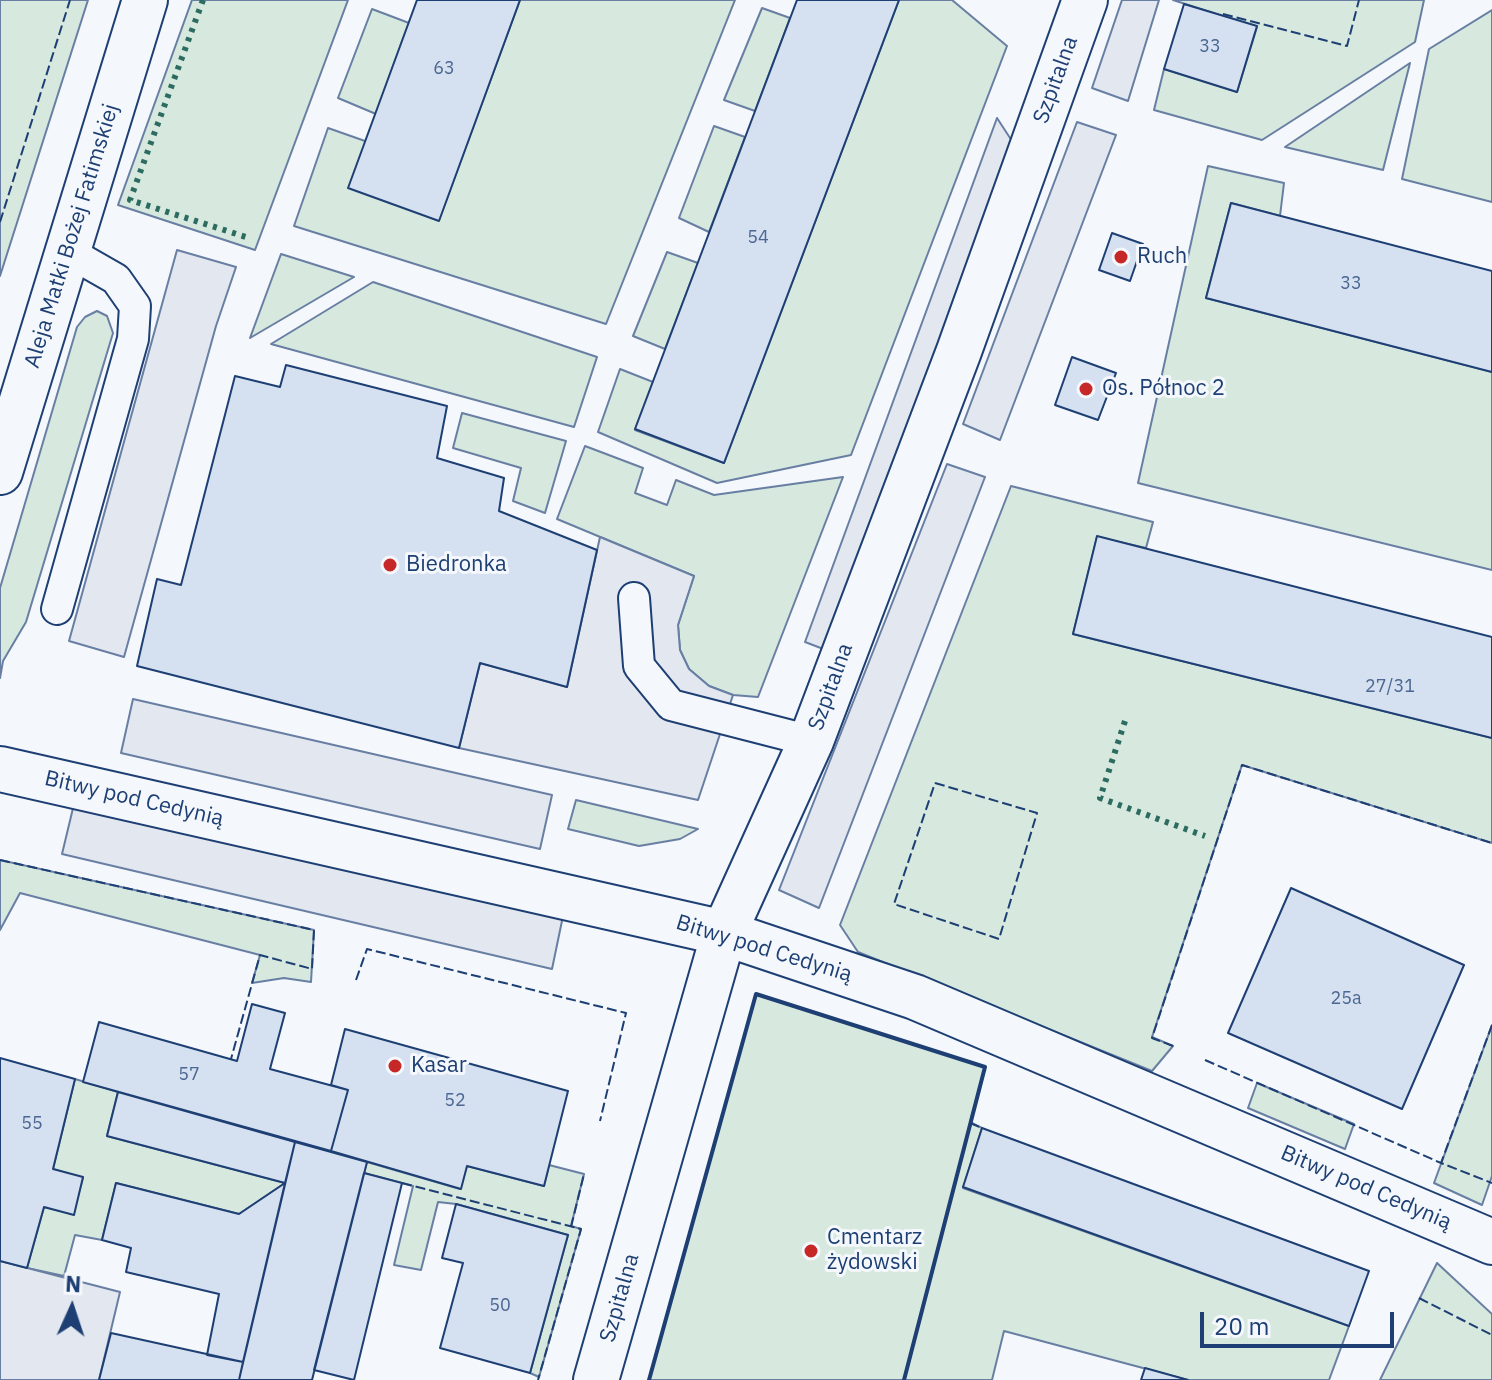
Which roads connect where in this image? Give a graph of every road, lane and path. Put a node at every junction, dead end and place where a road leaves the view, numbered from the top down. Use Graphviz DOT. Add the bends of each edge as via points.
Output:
graph roads {
  1 [pos="145,0"];
  2 [pos="1085,0"];
  3 [pos="67,251"];
  4 [pos="0,472"];
  5 [pos="634,598"];
  6 [pos="57,609"];
  7 [pos="811,741"];
  8 [pos="0,769"];
  9 [pos="724,933"];
  10 [pos="1492,1242"];
  11 [pos="596,1380"];
  1 -- 3 [label="street, Aleja Matki Bożej Fatimskiej"];
  2 -- 7 [label="street, Szpitalna"];
  3 -- 4 [label="street, Aleja Matki Bożej Fatimskiej"];
  3 -- 6 [label="lane" via="116,279 135,306 133,339"];
  5 -- 7 [label="lane" via="639,666 671,705"];
  7 -- 9 [label="street, Szpitalna"];
  8 -- 9 [label="street, Bitwy pod Cedynią"];
  9 -- 10 [label="street, Bitwy pod Cedynią" via="915,997"];
  9 -- 11 [label="street, Szpitalna"];
}
